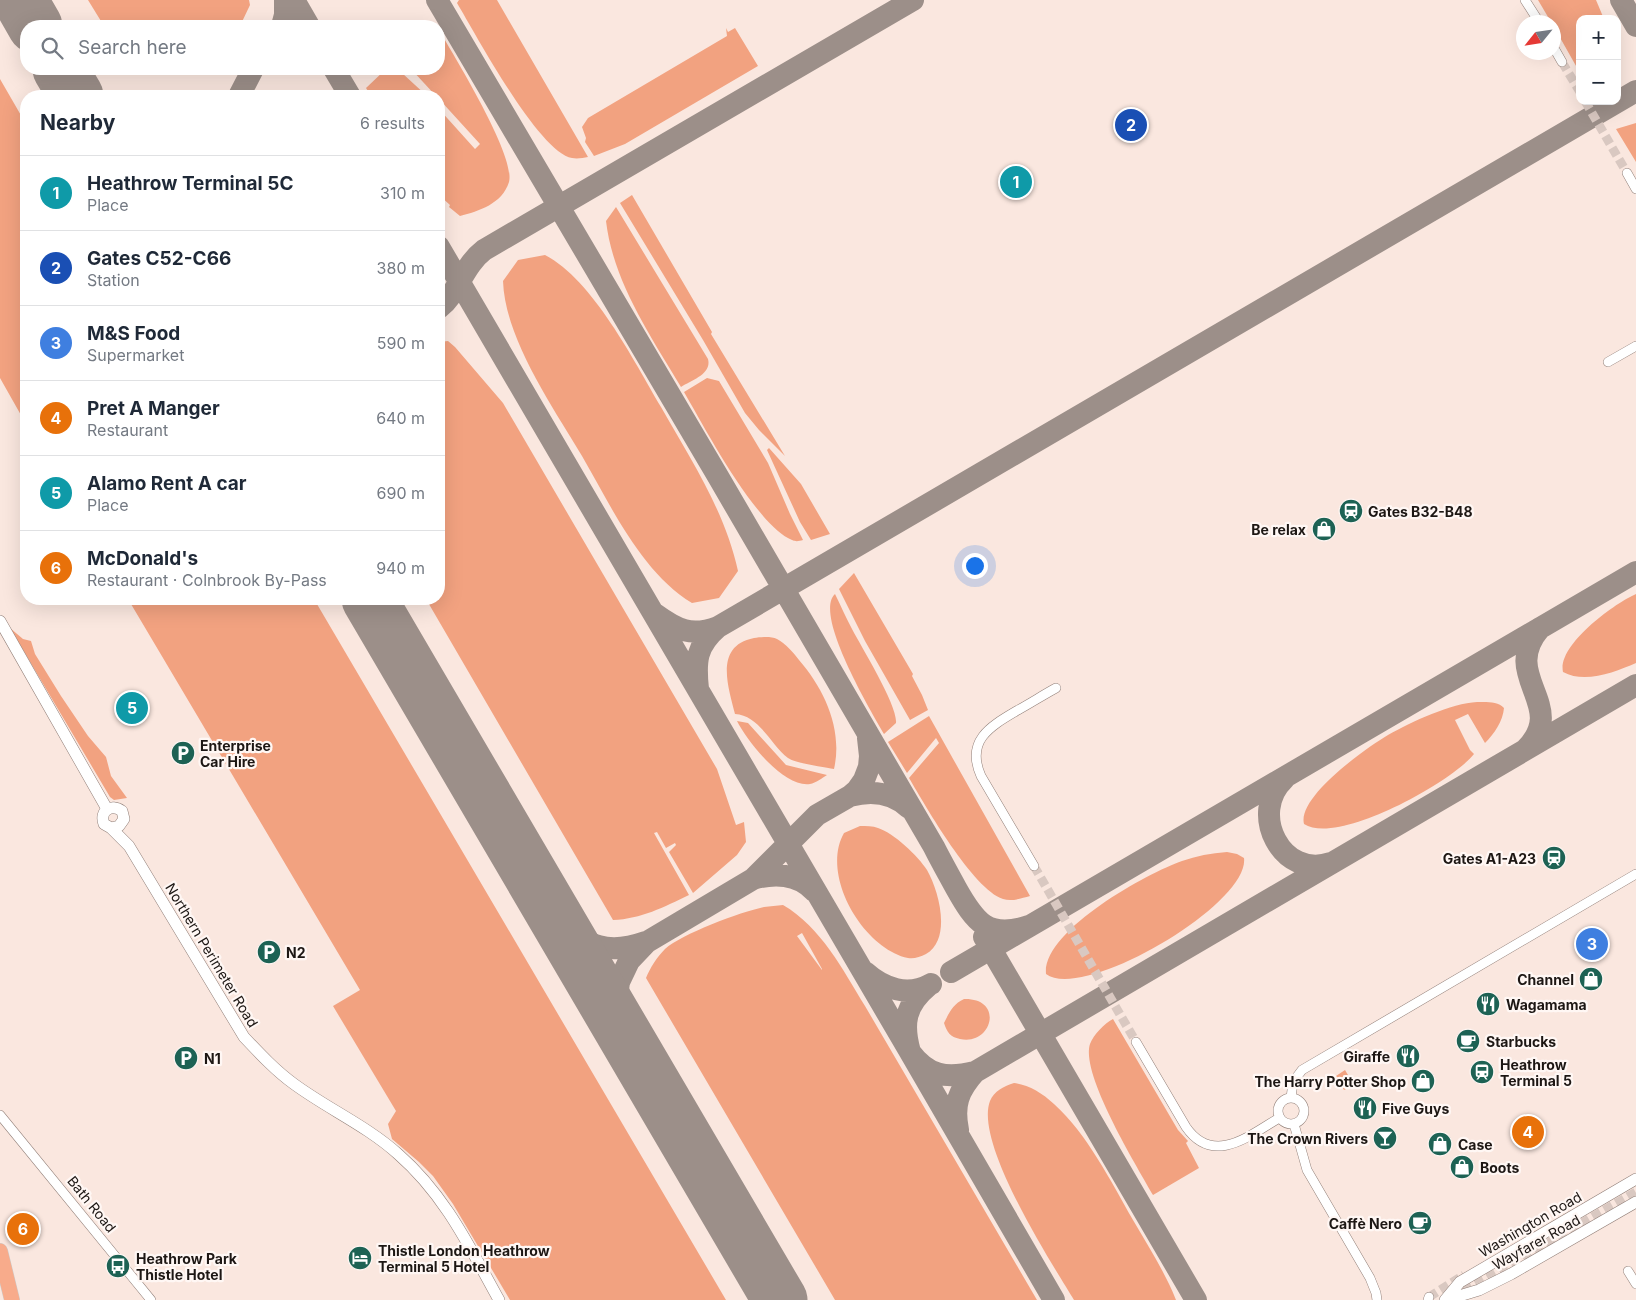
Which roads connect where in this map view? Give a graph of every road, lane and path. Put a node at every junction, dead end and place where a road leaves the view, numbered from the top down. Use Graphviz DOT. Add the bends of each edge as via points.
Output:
graph roads {
  1 [pos="1525,0"];
  2 [pos="1535,15"];
  3 [pos="1627,173"];
  4 [pos="1636,189"];
  5 [pos="1636,346"];
  6 [pos="1608,362"];
  7 [pos="0,621"];
  8 [pos="1056,688"];
  9 [pos="107,809"];
  10 [pos="117,826"];
  11 [pos="1034,866"];
  12 [pos="1636,874"];
  13 [pos="1136,1042"];
  14 [pos="1291,1098"];
  15 [pos="0,1114"];
  16 [pos="1280,1118"];
  17 [pos="0,1123"];
  18 [pos="1294,1124"];
  19 [pos="11,1126"];
  20 [pos="1636,1180"];
  21 [pos="1636,1202"];
  22 [pos="0,1251"];
  23 [pos="1628,1271"];
  24 [pos="6,1275"];
  25 [pos="1636,1284"];
  26 [pos="0,1298"];
  27 [pos="12,1300"];
  28 [pos="151,1300"];
  29 [pos="499,1300"];
  30 [pos="1377,1300"];
  31 [pos="1446,1300"];
  1 -- 2 [label="street"];
  3 -- 4 [label="street"];
  5 -- 6 [label="street"];
  7 -- 9 [label="street"];
  8 -- 11 [label="street" via="992,726 982,736 977,753 976,763 981,776"];
  9 -- 10 [label="street" via="102,816 104,824"];
  9 -- 10 [label="street" via="115,807 122,811 124,819"];
  10 -- 29 [label="street, Northern Perimeter Road" via="244,1038 294,1084 397,1153 429,1184 454,1219"];
  12 -- 14 [label="street" via="1302,1070 1293,1082"];
  13 -- 16 [label="street" via="1195,1138 1216,1146 1232,1144"];
  14 -- 16 [label="street" via="1279,1104"];
  14 -- 18 [label="street" via="1299,1100 1304,1111"];
  15 -- 19 [label="street, Bath Road"];
  16 -- 18 [label="street" via="1286,1124"];
  17 -- 19 [label="street"];
  18 -- 30 [label="street" via="1307,1170 1370,1278"];
  19 -- 28 [label="street, Bath Road"];
  20 -- 31 [label="street, Washington Road" via="1460,1282"];
  21 -- 31 [label="street, Wayfarer Road" via="1511,1274 1479,1290"];
  22 -- 24 [label="highway"];
  23 -- 25 [label="street"];
  24 -- 26 [label="highway"];
  24 -- 27 [label="highway"];
}
